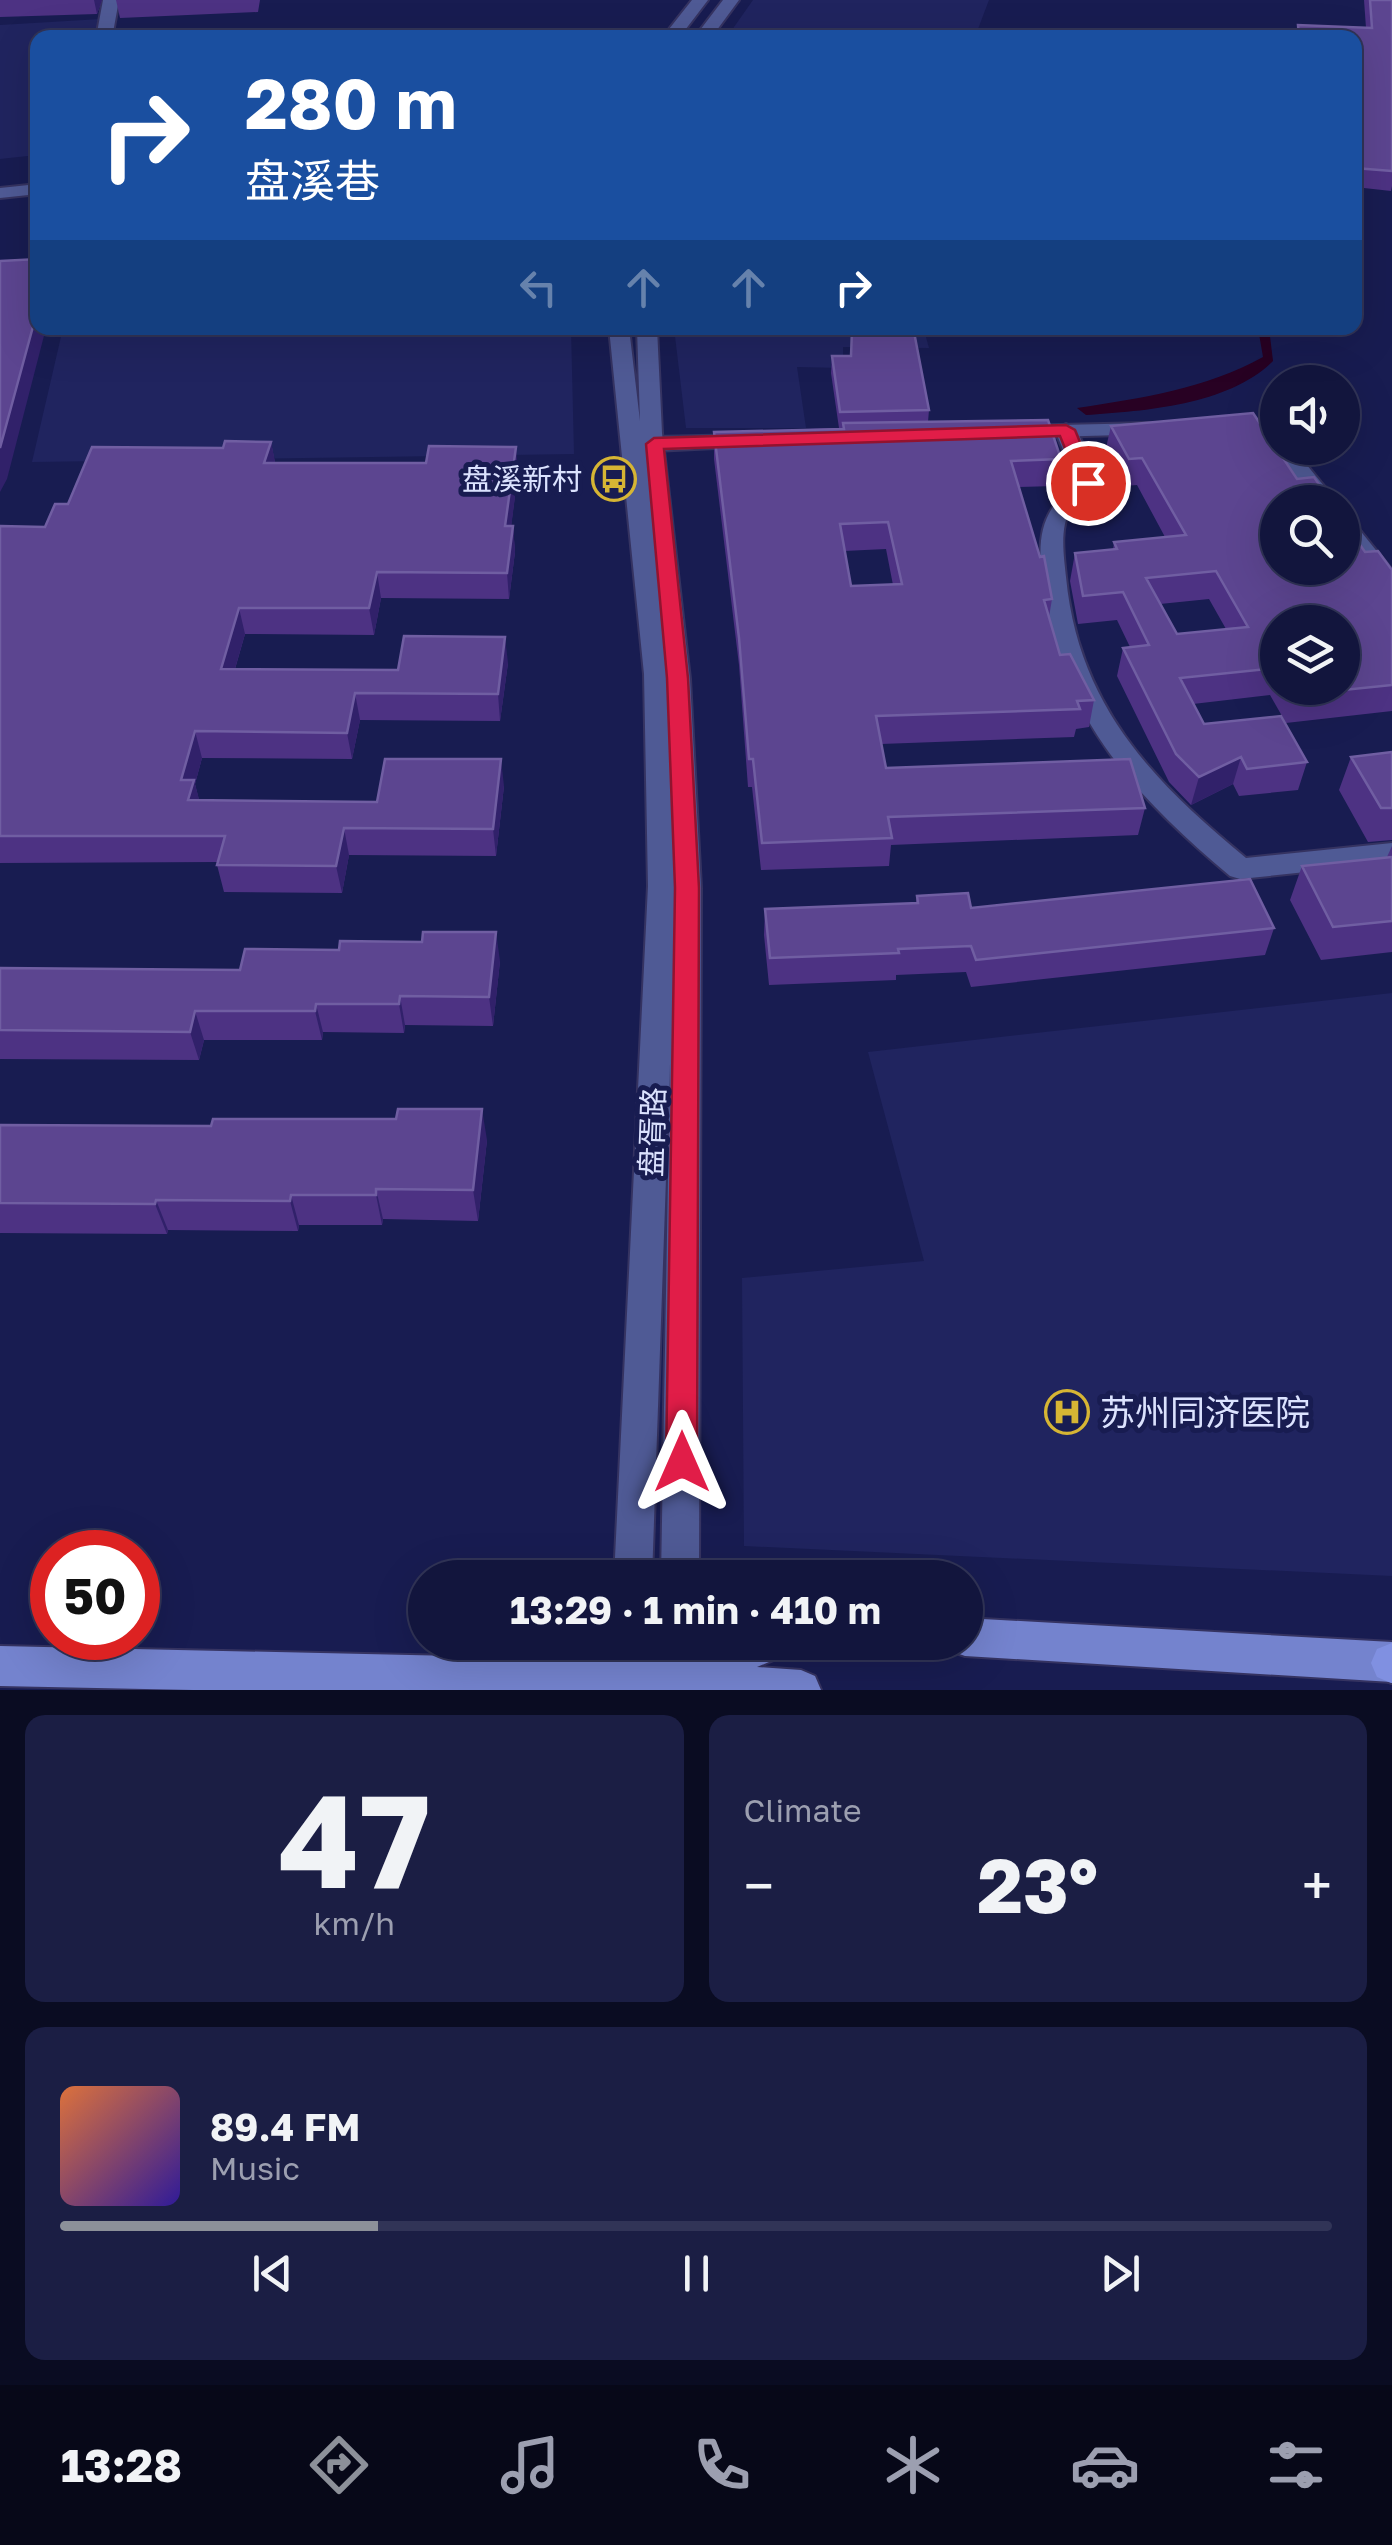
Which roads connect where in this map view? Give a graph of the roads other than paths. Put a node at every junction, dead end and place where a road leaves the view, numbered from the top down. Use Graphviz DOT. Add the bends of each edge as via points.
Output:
graph roads {
  1 [pos="111,0"];
  2 [pos="700,0"];
  3 [pos="730,0"];
  4 [pos="105,30"];
  5 [pos="676,30"];
  6 [pos="708,30"];
  7 [pos="30,178"];
  8 [pos="0,181"];
  9 [pos="30,190"];
  10 [pos="0,193"];
  11 [pos="620,335"];
  12 [pos="648,335"];
  13 [pos="1166,428"];
  14 [pos="1206,428"];
  15 [pos="1066,430"];
  16 [pos="988,433"];
  17 [pos="1260,433"];
  18 [pos="772,440"];
  19 [pos="654,444"];
  20 [pos="1296,465"];
  21 [pos="1312,485"];
  22 [pos="1360,545"];
  23 [pos="1392,585"];
  24 [pos="1392,853"];
  25 [pos="635,1560"];
  26 [pos="680,1560"];
  27 [pos="983,1639"];
  28 [pos="714,1660"];
  29 [pos="1392,1662"];
  30 [pos="0,1666"];
  31 [pos="630,1671"];
  32 [pos="680,1671"];
  33 [pos="801,1690"];
  1 -- 4 [label="main road"];
  2 -- 5 [label="main road"];
  3 -- 6 [label="main road"];
  7 -- 8 [label="main road"];
  9 -- 10 [label="main road"];
  11 -- 25 [label="main road, 盘胥路" via="656,674 662,886"];
  12 -- 19 [label="main road, 盘胥路"];
  13 -- 15 [label="main road"];
  14 -- 17 [label="main road"];
  15 -- 16 [label="main road"];
  15 -- 24 [label="main road" via="1088,483 1060,508 1052,552 1058,620 1080,689 1125,758 1176,817 1240,868"];
  18 -- 19 [label="main road"];
  19 -- 26 [label="main road, 盘胥路" via="677,678 687,888"];
  20 -- 21 [label="main road"];
  22 -- 23 [label="main road"];
  27 -- 29 [label="main road"];
  28 -- 32 [label="main road"];
  30 -- 31 [label="main road"];
  31 -- 32 [label="main road"];
  32 -- 33 [label="main road"];
}
